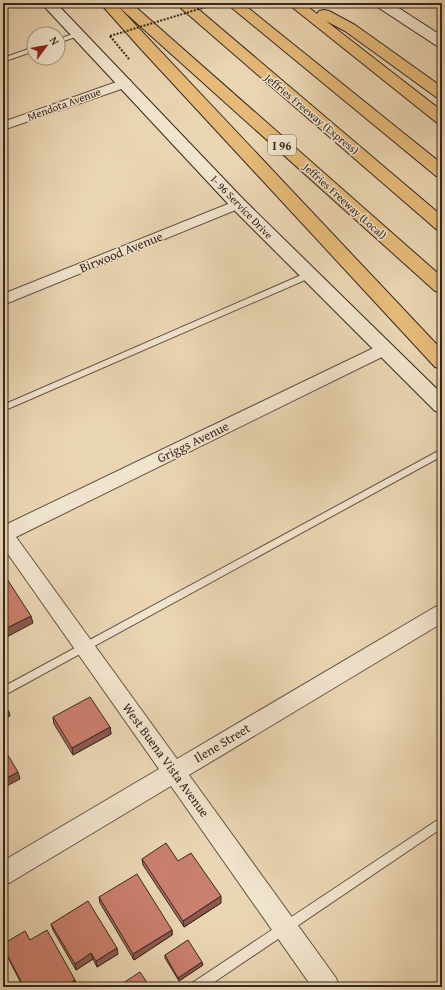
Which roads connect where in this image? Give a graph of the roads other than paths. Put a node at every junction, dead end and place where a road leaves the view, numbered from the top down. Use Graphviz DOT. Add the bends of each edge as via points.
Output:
graph roads {
  1 [pos="48,3"];
  2 [pos="107,3"];
  3 [pos="123,3"];
  4 [pos="182,3"];
  5 [pos="233,3"];
  6 [pos="294,3"];
  7 [pos="305,3"];
  8 [pos="381,3"];
  9 [pos="79,34"];
  10 [pos="66,39"];
  11 [pos="442,43"];
  12 [pos="26,52"];
  13 [pos="3,60"];
  14 [pos="125,83"];
  15 [pos="442,94"];
  16 [pos="442,119"];
  17 [pos="3,126"];
  18 [pos="442,172"];
  19 [pos="238,204"];
  20 [pos="442,225"];
  21 [pos="310,275"];
  22 [pos="442,287"];
  23 [pos="3,300"];
  24 [pos="384,349"];
  25 [pos="442,362"];
  26 [pos="442,406"];
  27 [pos="3,408"];
  28 [pos="442,452"];
  29 [pos="3,534"];
  30 [pos="442,613"];
  31 [pos="86,648"];
  32 [pos="3,692"];
  33 [pos="175,772"];
  34 [pos="442,822"];
  35 [pos="3,874"];
  36 [pos="285,927"];
  37 [pos="196,987"];
  38 [pos="327,987"];
  1 -- 9 [label="street, I- 96 Service Drive"];
  2 -- 25 [label="highway"];
  3 -- 22 [label="highway, Jeffries Freeway (Local) / I 96"];
  4 -- 20 [label="highway, Jeffries Freeway (Express)"];
  5 -- 18 [label="highway"];
  6 -- 16 [label="highway"];
  7 -- 15 [label="highway" via="350,28"];
  8 -- 11 [label="street"];
  9 -- 10 [label="lane"];
  9 -- 14 [label="street, I- 96 Service Drive"];
  12 -- 13 [label="lane"];
  14 -- 17 [label="street, Mendota Avenue"];
  14 -- 19 [label="street, I- 96 Service Drive"];
  19 -- 21 [label="street, I- 96 Service Drive"];
  19 -- 23 [label="street, Birwood Avenue"];
  21 -- 24 [label="street, I- 96 Service Drive"];
  21 -- 27 [label="lane"];
  24 -- 26 [label="street, I- 96 Service Drive"];
  24 -- 29 [label="street, Griggs Avenue"];
  28 -- 31 [label="lane"];
  29 -- 31 [label="street, West Buena Vista Avenue"];
  30 -- 33 [label="street, Ilene Street"];
  31 -- 32 [label="lane"];
  31 -- 33 [label="street, West Buena Vista Avenue"];
  33 -- 35 [label="street, Ilene Street"];
  33 -- 36 [label="street, West Buena Vista Avenue"];
  34 -- 36 [label="lane"];
  36 -- 37 [label="lane"];
  36 -- 38 [label="street, West Buena Vista Avenue"];
}
